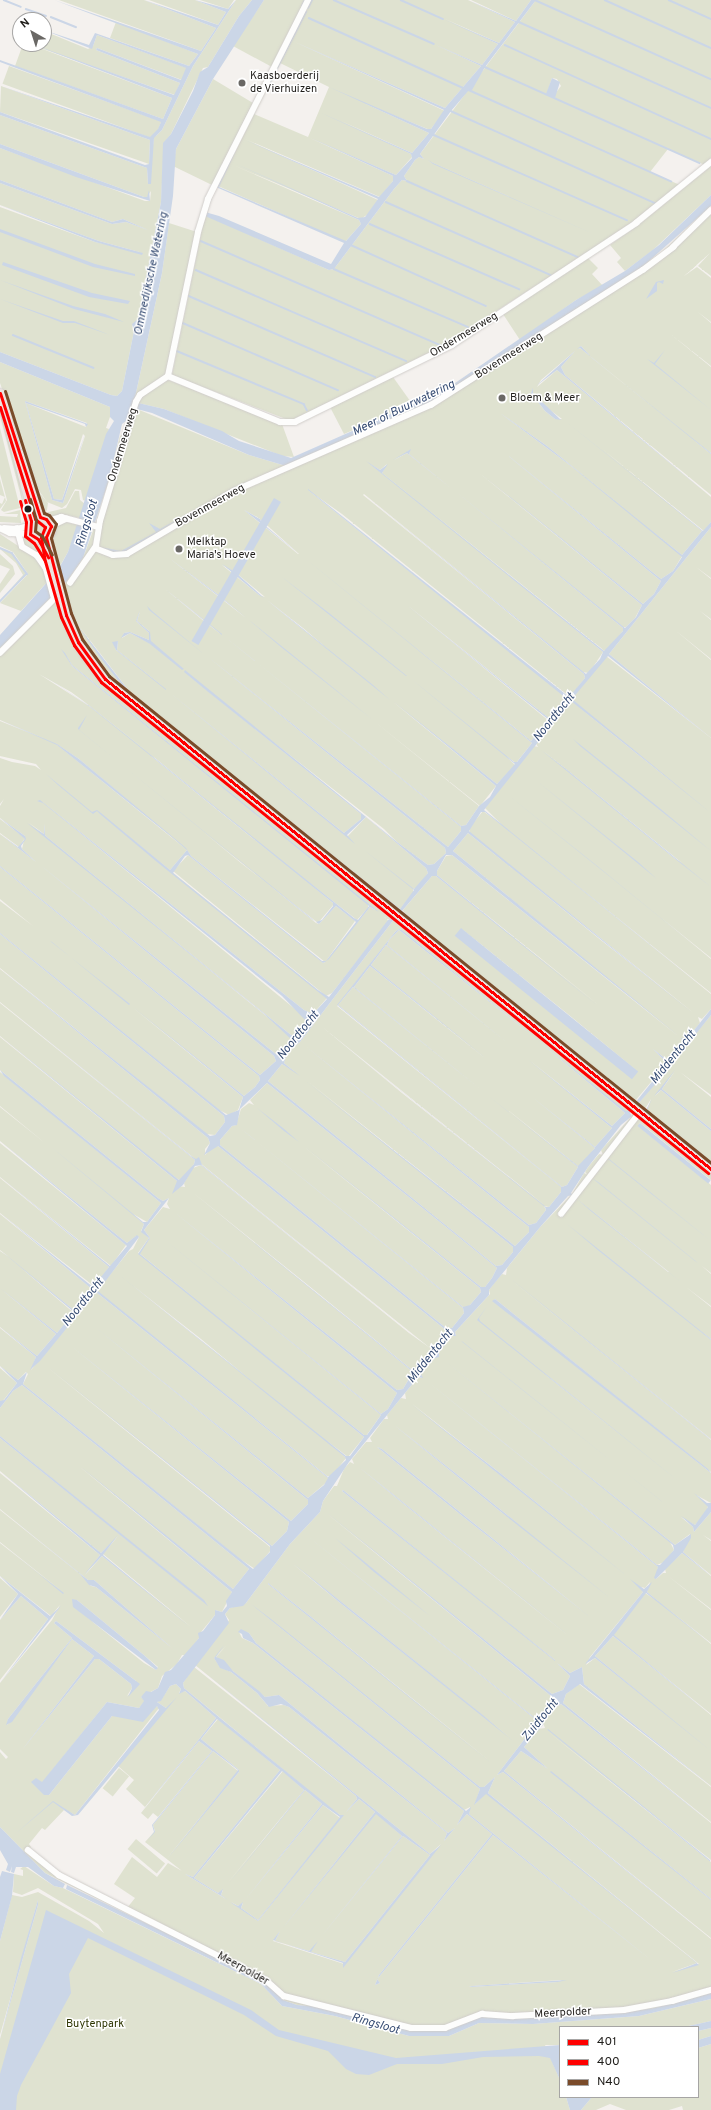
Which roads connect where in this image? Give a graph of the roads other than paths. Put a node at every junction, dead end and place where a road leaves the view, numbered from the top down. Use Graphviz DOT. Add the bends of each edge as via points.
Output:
graph roads {
  1 [pos="308,0"];
  2 [pos="711,162"];
  3 [pos="711,210"];
  4 [pos="168,376"];
  5 [pos="0,393"];
  6 [pos="97,526"];
  7 [pos="0,527"];
  8 [pos="39,527"];
  9 [pos="17,532"];
  10 [pos="95,548"];
  11 [pos="51,576"];
  12 [pos="70,583"];
  13 [pos="56,590"];
  14 [pos="0,653"];
  15 [pos="640,1112"];
  16 [pos="711,1168"];
  17 [pos="561,1214"];
  18 [pos="28,1850"];
  19 [pos="711,1990"];
  1 -- 4 [label="street" via="208,199 198,232"];
  2 -- 4 [label="street, Ondermeerweg" via="636,223 452,345 294,422 280,422"];
  3 -- 10 [label="street, Bovenmeerweg" via="673,247 643,270 432,405 234,491 127,554 113,555"];
  4 -- 6 [label="street, Ondermeerweg" via="140,395 135,404"];
  5 -- 8 [label="main road"];
  6 -- 8 [label="street" via="66,518"];
  6 -- 10 [label="street"];
  7 -- 9 [label="street"];
  8 -- 9 [label="street"];
  8 -- 11 [label="main road" via="50,560"];
  9 -- 11 [label="street" via="22,547 42,562"];
  10 -- 12 [label="street"];
  11 -- 13 [label="main road"];
  13 -- 14 [label="street" via="53,604 36,615"];
  13 -- 15 [label="main road" via="78,642 96,668 118,691"];
  15 -- 16 [label="main road"];
  15 -- 17 [label="street"];
  18 -- 19 [label="street, Meerpolder" via="59,1875 266,1980 284,1996 410,2028 445,2028 482,2014 513,2016 624,2010 647,2007"];
}
